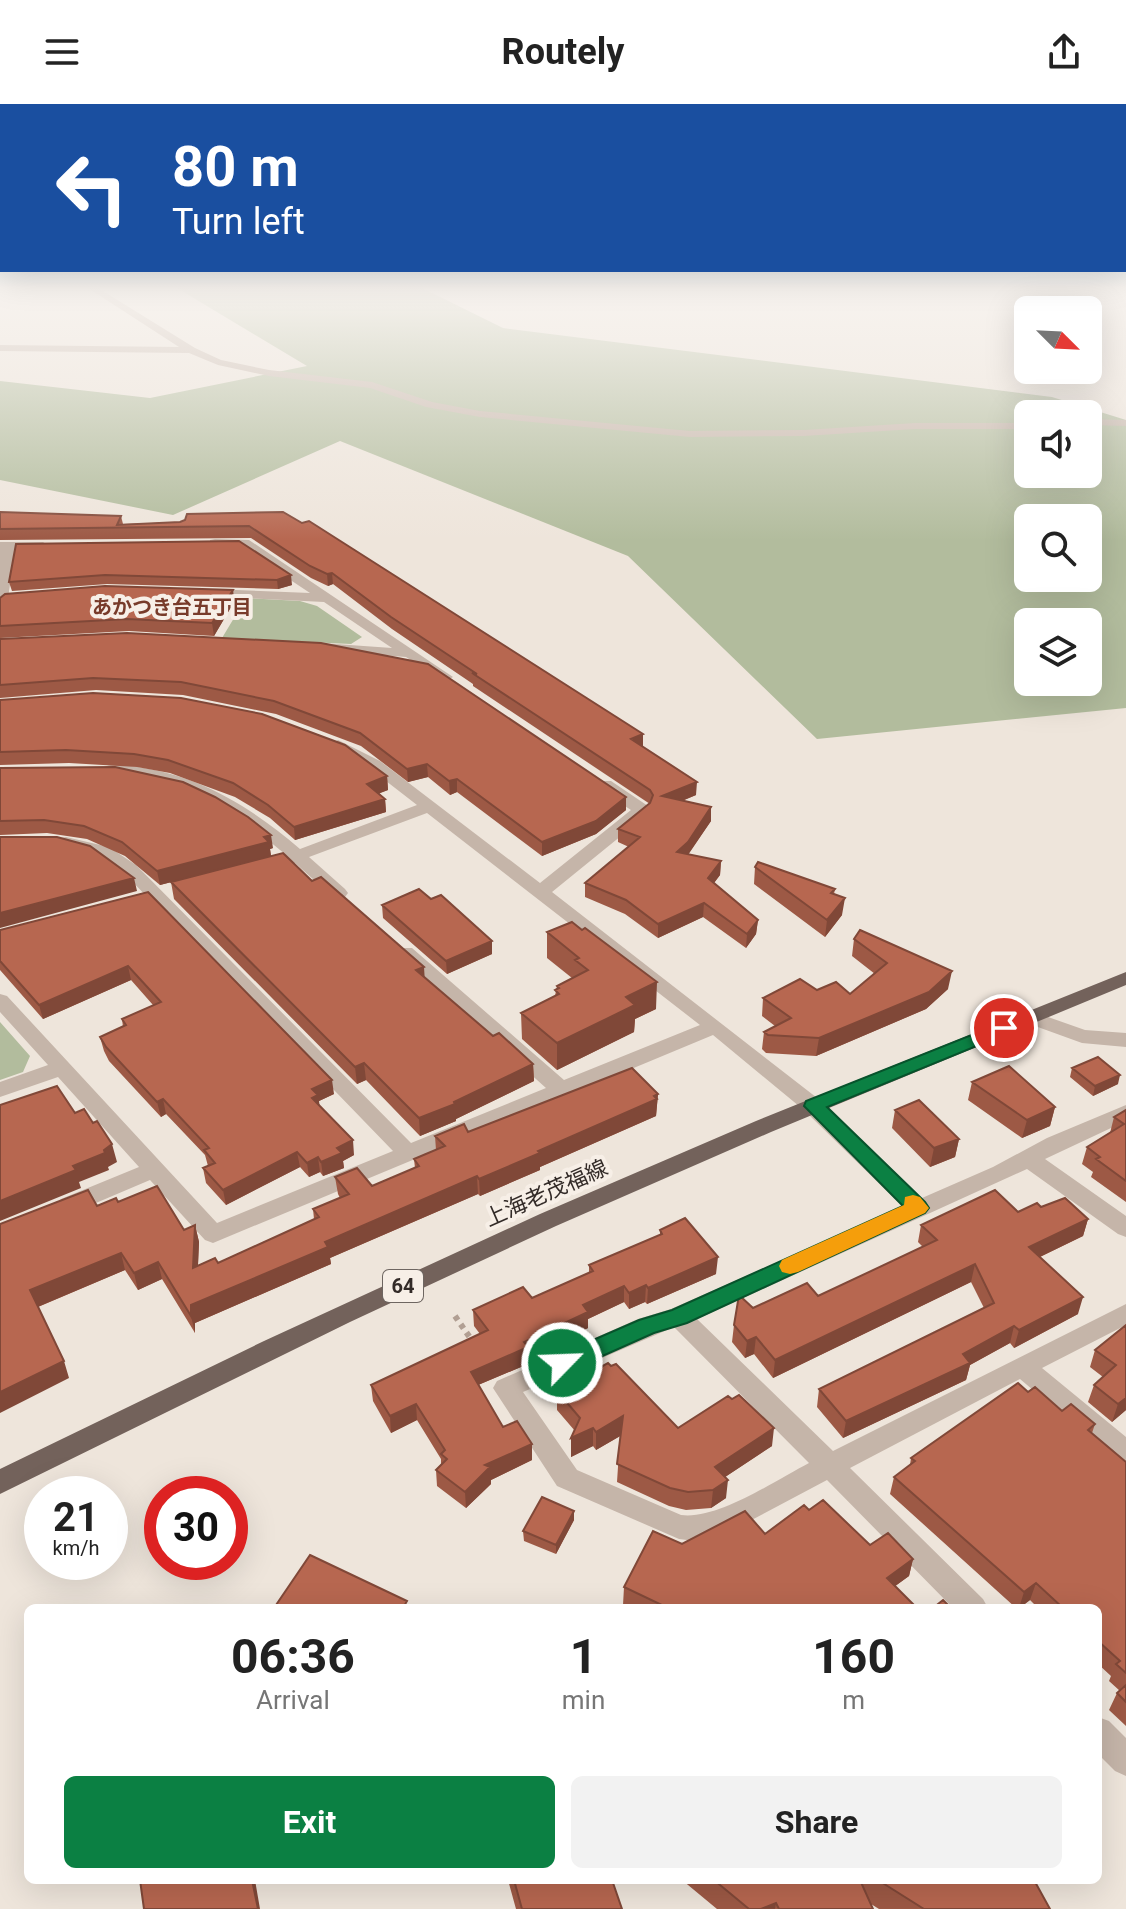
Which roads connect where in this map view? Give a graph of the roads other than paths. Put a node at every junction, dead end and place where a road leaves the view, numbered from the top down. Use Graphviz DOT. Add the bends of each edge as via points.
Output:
graph roads {
  1 [pos="273,372"];
  2 [pos="1102,422"];
  3 [pos="1126,423"];
  4 [pos="1014,426"];
  5 [pos="196,543"];
  6 [pos="4,546"];
  7 [pos="56,546"];
  8 [pos="198,593"];
  9 [pos="327,598"];
  10 [pos="5,600"];
  11 [pos="309,646"];
  12 [pos="409,653"];
  13 [pos="456,684"];
  14 [pos="318,736"];
  15 [pos="95,768"];
  16 [pos="592,776"];
  17 [pos="428,807"];
  18 [pos="52,841"];
  19 [pos="297,857"];
  20 [pos="269,864"];
  21 [pos="540,892"];
  22 [pos="357,910"];
  23 [pos="393,941"];
  24 [pos="1126,978"];
  25 [pos="0,1000"];
  26 [pos="1031,1017"];
  27 [pos="715,1026"];
  28 [pos="1126,1040"];
  29 [pos="61,1068"];
  30 [pos="561,1089"];
  31 [pos="0,1090"];
  32 [pos="813,1106"];
  33 [pos="1126,1112"];
  34 [pos="408,1153"];
  35 [pos="1028,1158"];
  36 [pos="154,1169"];
  37 [pos="918,1208"];
  38 [pos="42,1216"];
  39 [pos="1126,1228"];
  40 [pos="1126,1314"];
  41 [pos="679,1316"];
  42 [pos="1022,1366"];
  43 [pos="1126,1453"];
  44 [pos="831,1466"];
  45 [pos="0,1482"];
  46 [pos="969,1604"];
  47 [pos="1102,1736"];
  48 [pos="1126,1760"];
  1 -- 4 [label="street" via="363,384 480,414 632,430 755,435"];
  2 -- 3 [label="street"];
  5 -- 9 [label="street" via="244,543"];
  6 -- 7 [label="street"];
  6 -- 10 [label="street"];
  8 -- 9 [label="street"];
  9 -- 12 [label="street"];
  11 -- 12 [label="street"];
  12 -- 13 [label="street"];
  14 -- 17 [label="street" via="374,764"];
  15 -- 19 [label="street" via="144,773 201,789 258,821"];
  16 -- 21 [label="street" via="642,810"];
  17 -- 19 [label="street"];
  17 -- 21 [label="street"];
  18 -- 34 [label="street" via="103,851 130,869"];
  19 -- 20 [label="street"];
  19 -- 22 [label="street"];
  21 -- 27 [label="street"];
  23 -- 30 [label="street"];
  24 -- 26 [label="main road, 上海老茂福線 / 64"];
  25 -- 29 [label="street"];
  26 -- 28 [label="street" via="1082,1036"];
  26 -- 32 [label="main road, 上海老茂福線 / 64"];
  27 -- 30 [label="street"];
  27 -- 32 [label="street"];
  29 -- 31 [label="street"];
  29 -- 36 [label="street"];
  30 -- 34 [label="street"];
  32 -- 37 [label="street"];
  32 -- 45 [label="main road, 上海老茂福線 / 64" via="551,1218 276,1345"];
  33 -- 35 [label="street"];
  34 -- 36 [label="street" via="213,1234"];
  35 -- 37 [label="street"];
  35 -- 39 [label="street"];
  36 -- 38 [label="street"];
  37 -- 41 [label="street"];
  40 -- 42 [label="street"];
  41 -- 44 [label="street"];
  41 -- 44 [label="street" via="506,1388 567,1478 679,1527 695,1529"];
  42 -- 43 [label="street"];
  42 -- 44 [label="street"];
  44 -- 46 [label="street"];
  47 -- 48 [label="street"];
}
